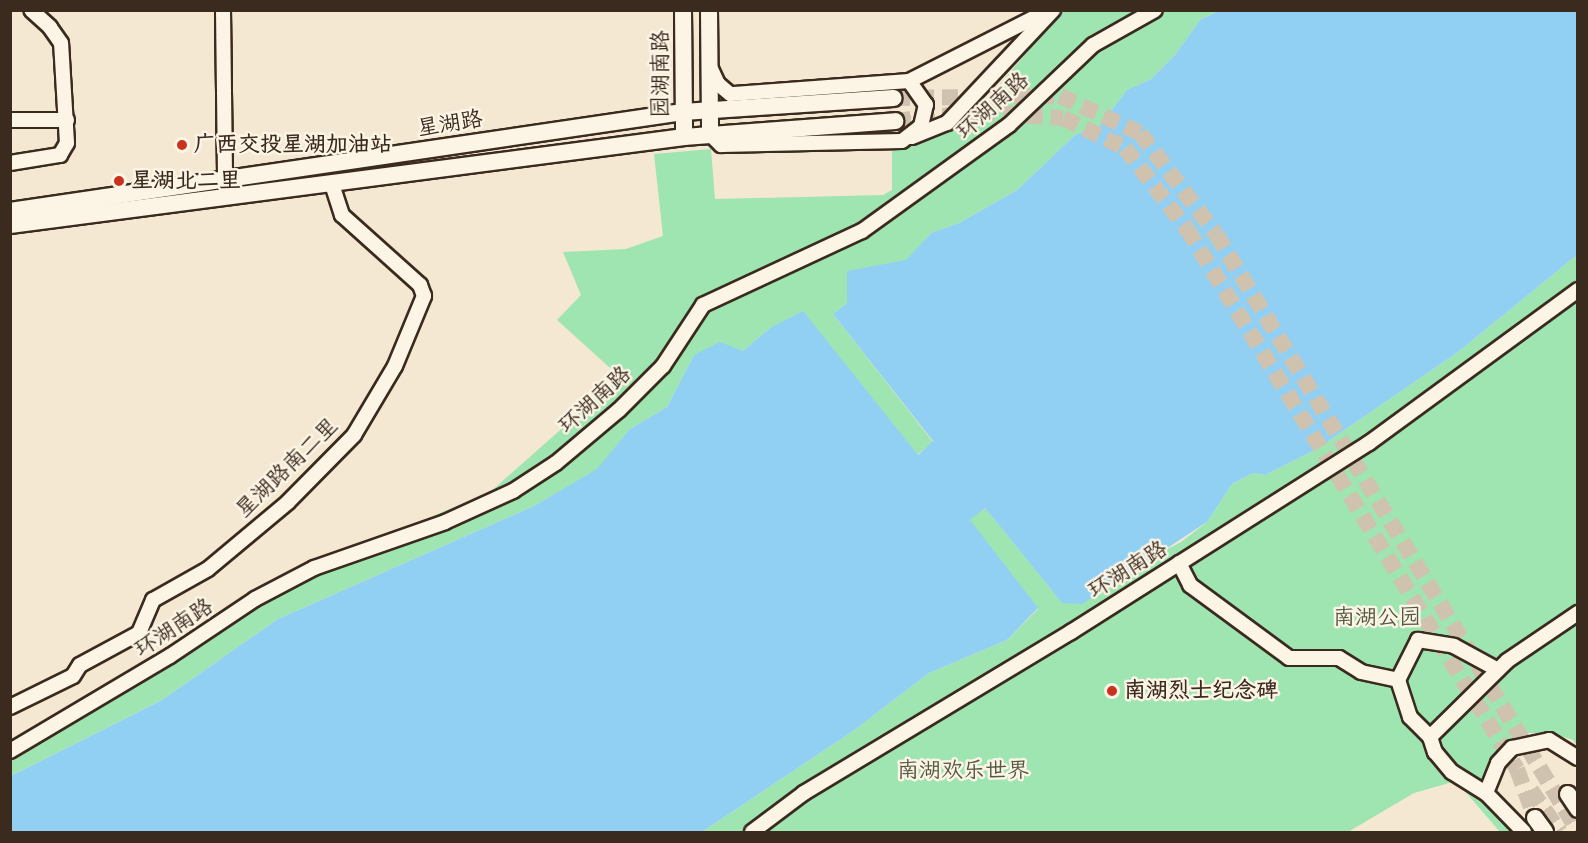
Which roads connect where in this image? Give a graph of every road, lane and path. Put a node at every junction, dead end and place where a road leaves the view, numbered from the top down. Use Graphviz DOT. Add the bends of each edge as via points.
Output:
graph roads {
  1 [pos="31,10"];
  2 [pos="223,10"];
  3 [pos="683,10"];
  4 [pos="709,10"];
  5 [pos="1051,10"];
  6 [pos="1155,10"];
  7 [pos="709,64"];
  8 [pos="909,81"];
  9 [pos="894,98"];
  10 [pos="709,110"];
  11 [pos="683,112"];
  12 [pos="10,120"];
  13 [pos="67,120"];
  14 [pos="895,121"];
  15 [pos="710,134"];
  16 [pos="684,137"];
  17 [pos="902,141"];
  18 [pos="10,163"];
  19 [pos="225,179"];
  20 [pos="333,184"];
  21 [pos="10,211"];
  22 [pos="10,225"];
  23 [pos="1578,290"];
  24 [pos="1179,563"];
  25 [pos="1578,613"];
  26 [pos="1498,670"];
  27 [pos="1398,681"];
  28 [pos="10,707"];
  29 [pos="1430,737"];
  30 [pos="10,751"];
  31 [pos="1578,758"];
  32 [pos="1486,793"];
  33 [pos="1568,794"];
  34 [pos="1578,809"];
  35 [pos="1535,818"];
  36 [pos="752,832"];
  37 [pos="1524,832"];
  38 [pos="1545,832"];
  1 -- 13 [label="street" via="61,43"];
  2 -- 19 [label="street"];
  3 -- 11 [label="main road, 园湖南路"];
  4 -- 7 [label="main road"];
  5 -- 8 [label="street"];
  5 -- 17 [label="street" via="947,123"];
  6 -- 30 [label="street, 环湖南路" via="1093,45 1009,125 862,231 703,305 663,366 619,410 556,463 513,491 445,522 304,573 255,599 160,662"];
  7 -- 8 [label="street" via="718,84 730,94"];
  7 -- 10 [label="main road"];
  8 -- 17 [label="street" via="926,105 921,126"];
  9 -- 10 [label="main road, 星湖路"];
  10 -- 11 [label="main road, 星湖路"];
  10 -- 15 [label="main road"];
  11 -- 16 [label="main road, 园湖南路"];
  11 -- 19 [label="main road, 星湖路"];
  12 -- 13 [label="street"];
  13 -- 18 [label="street" via="67,142 60,155"];
  14 -- 15 [label="main road, 星湖路"];
  15 -- 16 [label="main road, 星湖路"];
  15 -- 17 [label="street" via="721,145"];
  16 -- 20 [label="main road, 星湖路"];
  19 -- 21 [label="main road, 星湖路"];
  20 -- 22 [label="main road, 星湖路"];
  20 -- 28 [label="street, 星湖路南二里" via="342,215 420,285 424,296 395,366 354,435 288,502 216,561 153,600 139,633 80,665 73,676"];
  23 -- 24 [label="street, 环湖南路" via="1369,443"];
  24 -- 27 [label="street" via="1190,585 1289,658 1339,658 1361,672"];
  24 -- 36 [label="street, 环湖南路" via="804,793"];
  25 -- 26 [label="street"];
  26 -- 27 [label="street" via="1454,646 1418,640"];
  26 -- 29 [label="street"];
  27 -- 29 [label="street" via="1410,717"];
  29 -- 32 [label="street" via="1435,752 1452,772"];
  31 -- 32 [label="street" via="1549,740 1512,748 1489,778"];
  32 -- 37 [label="street"];
  33 -- 34 [label="main road"];
  35 -- 38 [label="main road"];
}
